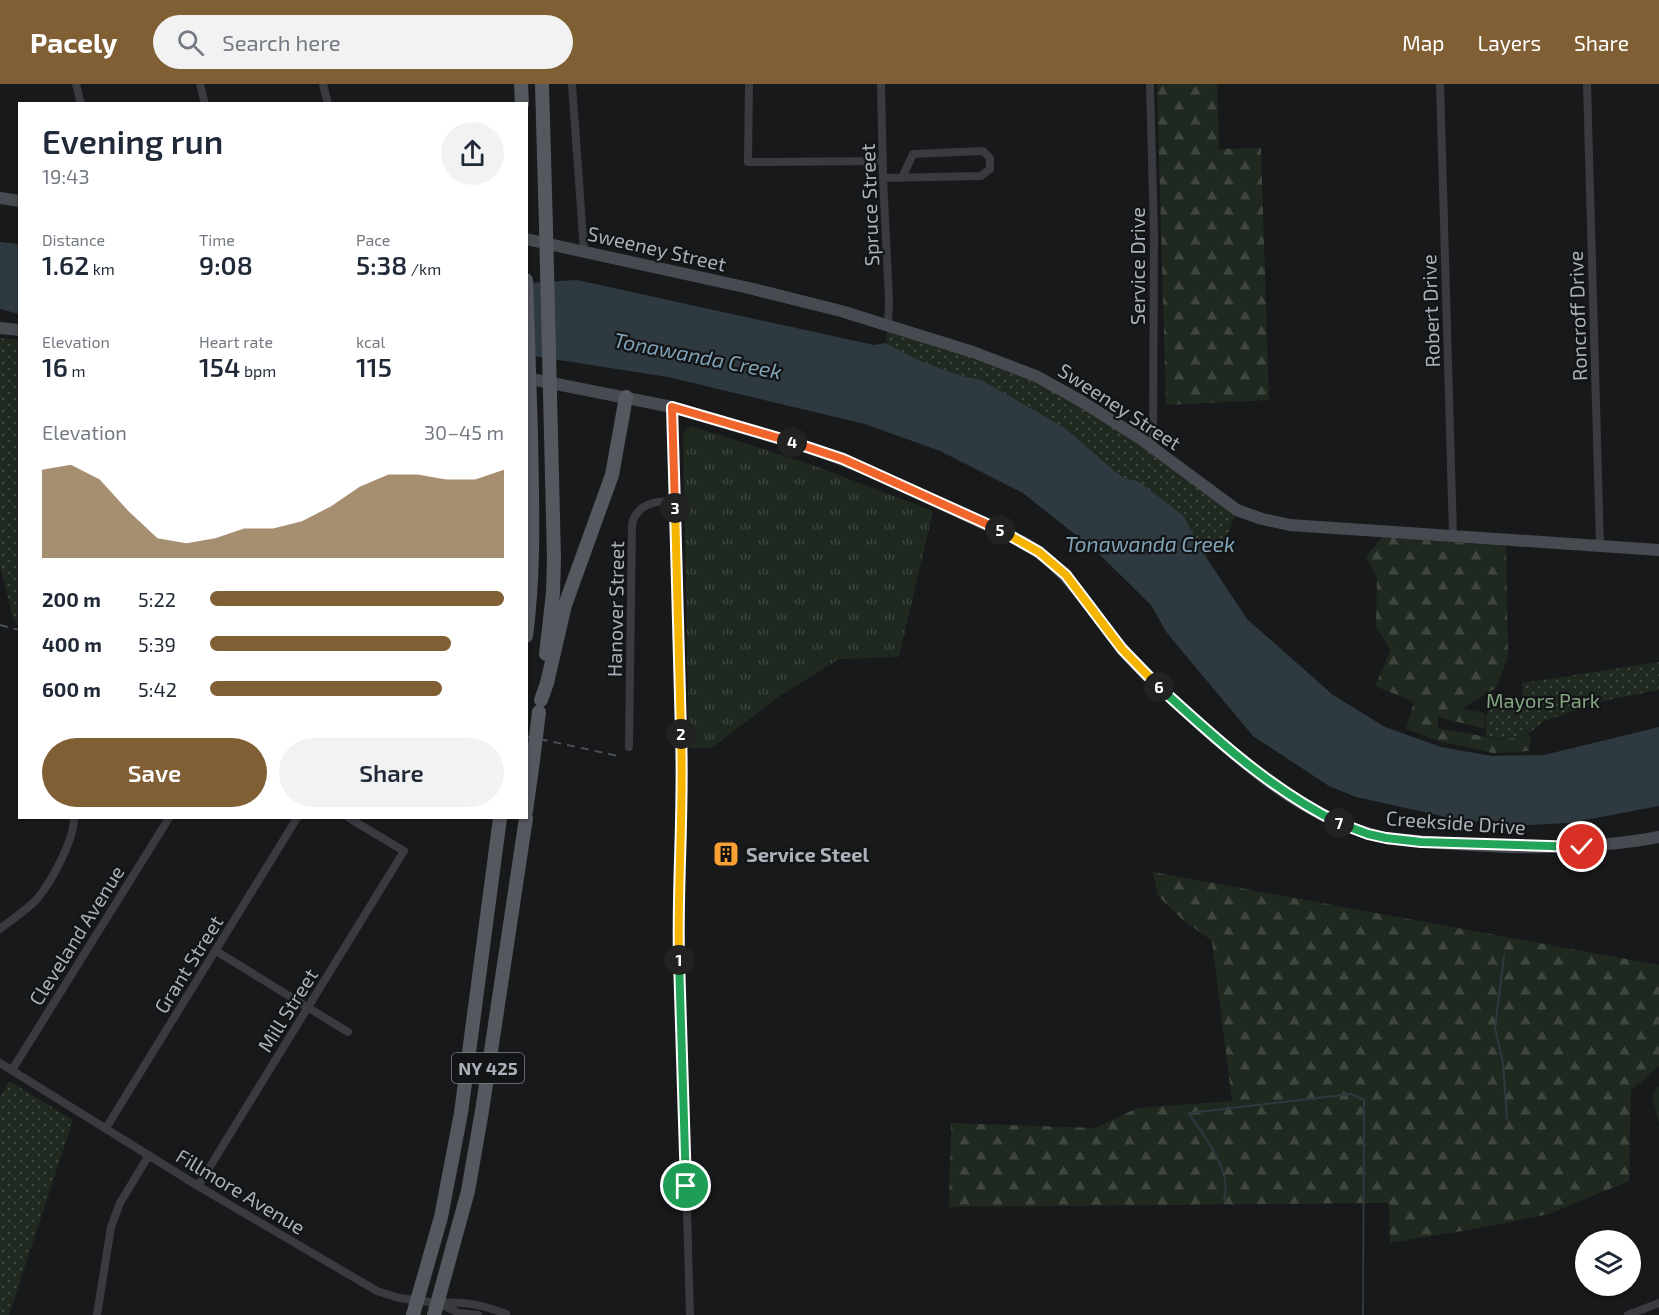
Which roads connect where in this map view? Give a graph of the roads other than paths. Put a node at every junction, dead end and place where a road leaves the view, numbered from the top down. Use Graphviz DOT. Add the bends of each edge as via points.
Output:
graph roads {
  1 [pos="76,84"];
  2 [pos="200,84"];
  3 [pos="323,84"];
  4 [pos="521,84"];
  5 [pos="542,84"];
  6 [pos="572,84"];
  7 [pos="748,84"];
  8 [pos="881,84"];
  9 [pos="1150,84"];
  10 [pos="1440,84"];
  11 [pos="1587,84"];
  12 [pos="80,102"];
  13 [pos="204,102"];
  14 [pos="328,102"];
  15 [pos="522,102"];
  16 [pos="883,161"];
  17 [pos="883,178"];
  18 [pos="902,178"];
  19 [pos="0,198"];
  20 [pos="18,201"];
  21 [pos="528,238"];
  22 [pos="584,251"];
  23 [pos="888,324"];
  24 [pos="0,328"];
  25 [pos="18,330"];
  26 [pos="528,341"];
  27 [pos="528,378"];
  28 [pos="626,397"];
  29 [pos="672,407"];
  30 [pos="1153,449"];
  31 [pos="674,501"];
  32 [pos="1453,536"];
  33 [pos="1600,546"];
  34 [pos="1659,550"];
  35 [pos="528,620"];
  36 [pos="540,706"];
  37 [pos="629,747"];
  38 [pos="528,797"];
  39 [pos="74,819"];
  40 [pos="168,819"];
  41 [pos="296,819"];
  42 [pos="351,819"];
  43 [pos="501,819"];
  44 [pos="526,819"];
  45 [pos="1659,837"];
  46 [pos="0,928"];
  47 [pos="216,951"];
  48 [pos="308,1007"];
  49 [pos="348,1032"];
  50 [pos="0,1062"];
  51 [pos="12,1070"];
  52 [pos="106,1128"];
  53 [pos="149,1155"];
  54 [pos="198,1186"];
  55 [pos="417,1300"];
  56 [pos="1659,1303"];
  57 [pos="436,1309"];
  58 [pos="97,1315"];
  59 [pos="413,1315"];
  60 [pos="478,1315"];
  61 [pos="498,1315"];
  62 [pos="508,1315"];
  63 [pos="690,1315"];
  64 [pos="1628,1315"];
  1 -- 12 [label="street"];
  2 -- 13 [label="street"];
  3 -- 14 [label="street"];
  4 -- 15 [label="main road"];
  5 -- 36 [label="main road, bridge" via="554,559"];
  6 -- 22 [label="street"];
  7 -- 16 [label="street" via="748,162"];
  8 -- 16 [label="street, Spruce Street"];
  9 -- 30 [label="street, Service Drive"];
  10 -- 32 [label="street, Robert Drive"];
  11 -- 33 [label="street, Roncroff Drive"];
  16 -- 17 [label="street, Spruce Street"];
  17 -- 18 [label="street"];
  17 -- 23 [label="street, Spruce Street"];
  18 -- 18 [label="street" via="981,176 990,169 990,158 983,151 913,154"];
  19 -- 20 [label="street"];
  21 -- 22 [label="street, Sweeney Street"];
  22 -- 23 [label="street, Sweeney Street"];
  23 -- 30 [label="street, Sweeney Street" via="1036,376 1082,401"];
  24 -- 25 [label="street"];
  26 -- 35 [label="main road, bridge" via="532,532"];
  27 -- 28 [label="street, Creekside Drive"];
  28 -- 29 [label="street, Creekside Drive"];
  28 -- 36 [label="main road" via="612,475 565,605"];
  29 -- 31 [label="street"];
  29 -- 45 [label="street, Creekside Drive" via="843,459 996,528 1039,552 1078,589 1135,663 1202,726 1283,791 1329,818 1386,838 1497,845 1582,847"];
  30 -- 32 [label="street, Sweeney Street" via="1237,510 1262,519 1290,525"];
  31 -- 37 [label="street, Hanover Street" via="652,503 638,510 632,524"];
  31 -- 63 [label="street" via="683,797 678,905"];
  32 -- 33 [label="street, Sweeney Street"];
  33 -- 34 [label="street, Sweeney Street"];
  36 -- 38 [label="main road, bridge"];
  39 -- 46 [label="street" via="68,845 49,882 37,899"];
  40 -- 51 [label="street, Cleveland Avenue"];
  41 -- 47 [label="street, Grant Street"];
  42 -- 48 [label="street, Mill Street" via="405,851"];
  43 -- 55 [label="main road, NY 425" via="461,1113 441,1217"];
  44 -- 57 [label="main road, NY 425" via="470,1180"];
  47 -- 48 [label="street"];
  47 -- 52 [label="street, Grant Street"];
  48 -- 49 [label="street"];
  48 -- 54 [label="street, Mill Street"];
  50 -- 51 [label="street, Fillmore Avenue"];
  51 -- 52 [label="street, Fillmore Avenue"];
  52 -- 53 [label="street, Fillmore Avenue"];
  53 -- 54 [label="street, Fillmore Avenue"];
  53 -- 58 [label="street" via="115,1214"];
  54 -- 55 [label="street, Fillmore Avenue" via="378,1292"];
  55 -- 57 [label="street, Fillmore Avenue"];
  55 -- 59 [label="main road, NY 425"];
  56 -- 64 [label="street"];
  57 -- 60 [label="street, Fillmore Avenue"];
  57 -- 62 [label="street" via="462,1301"];
  61 -- 62 [label="street"];
}
